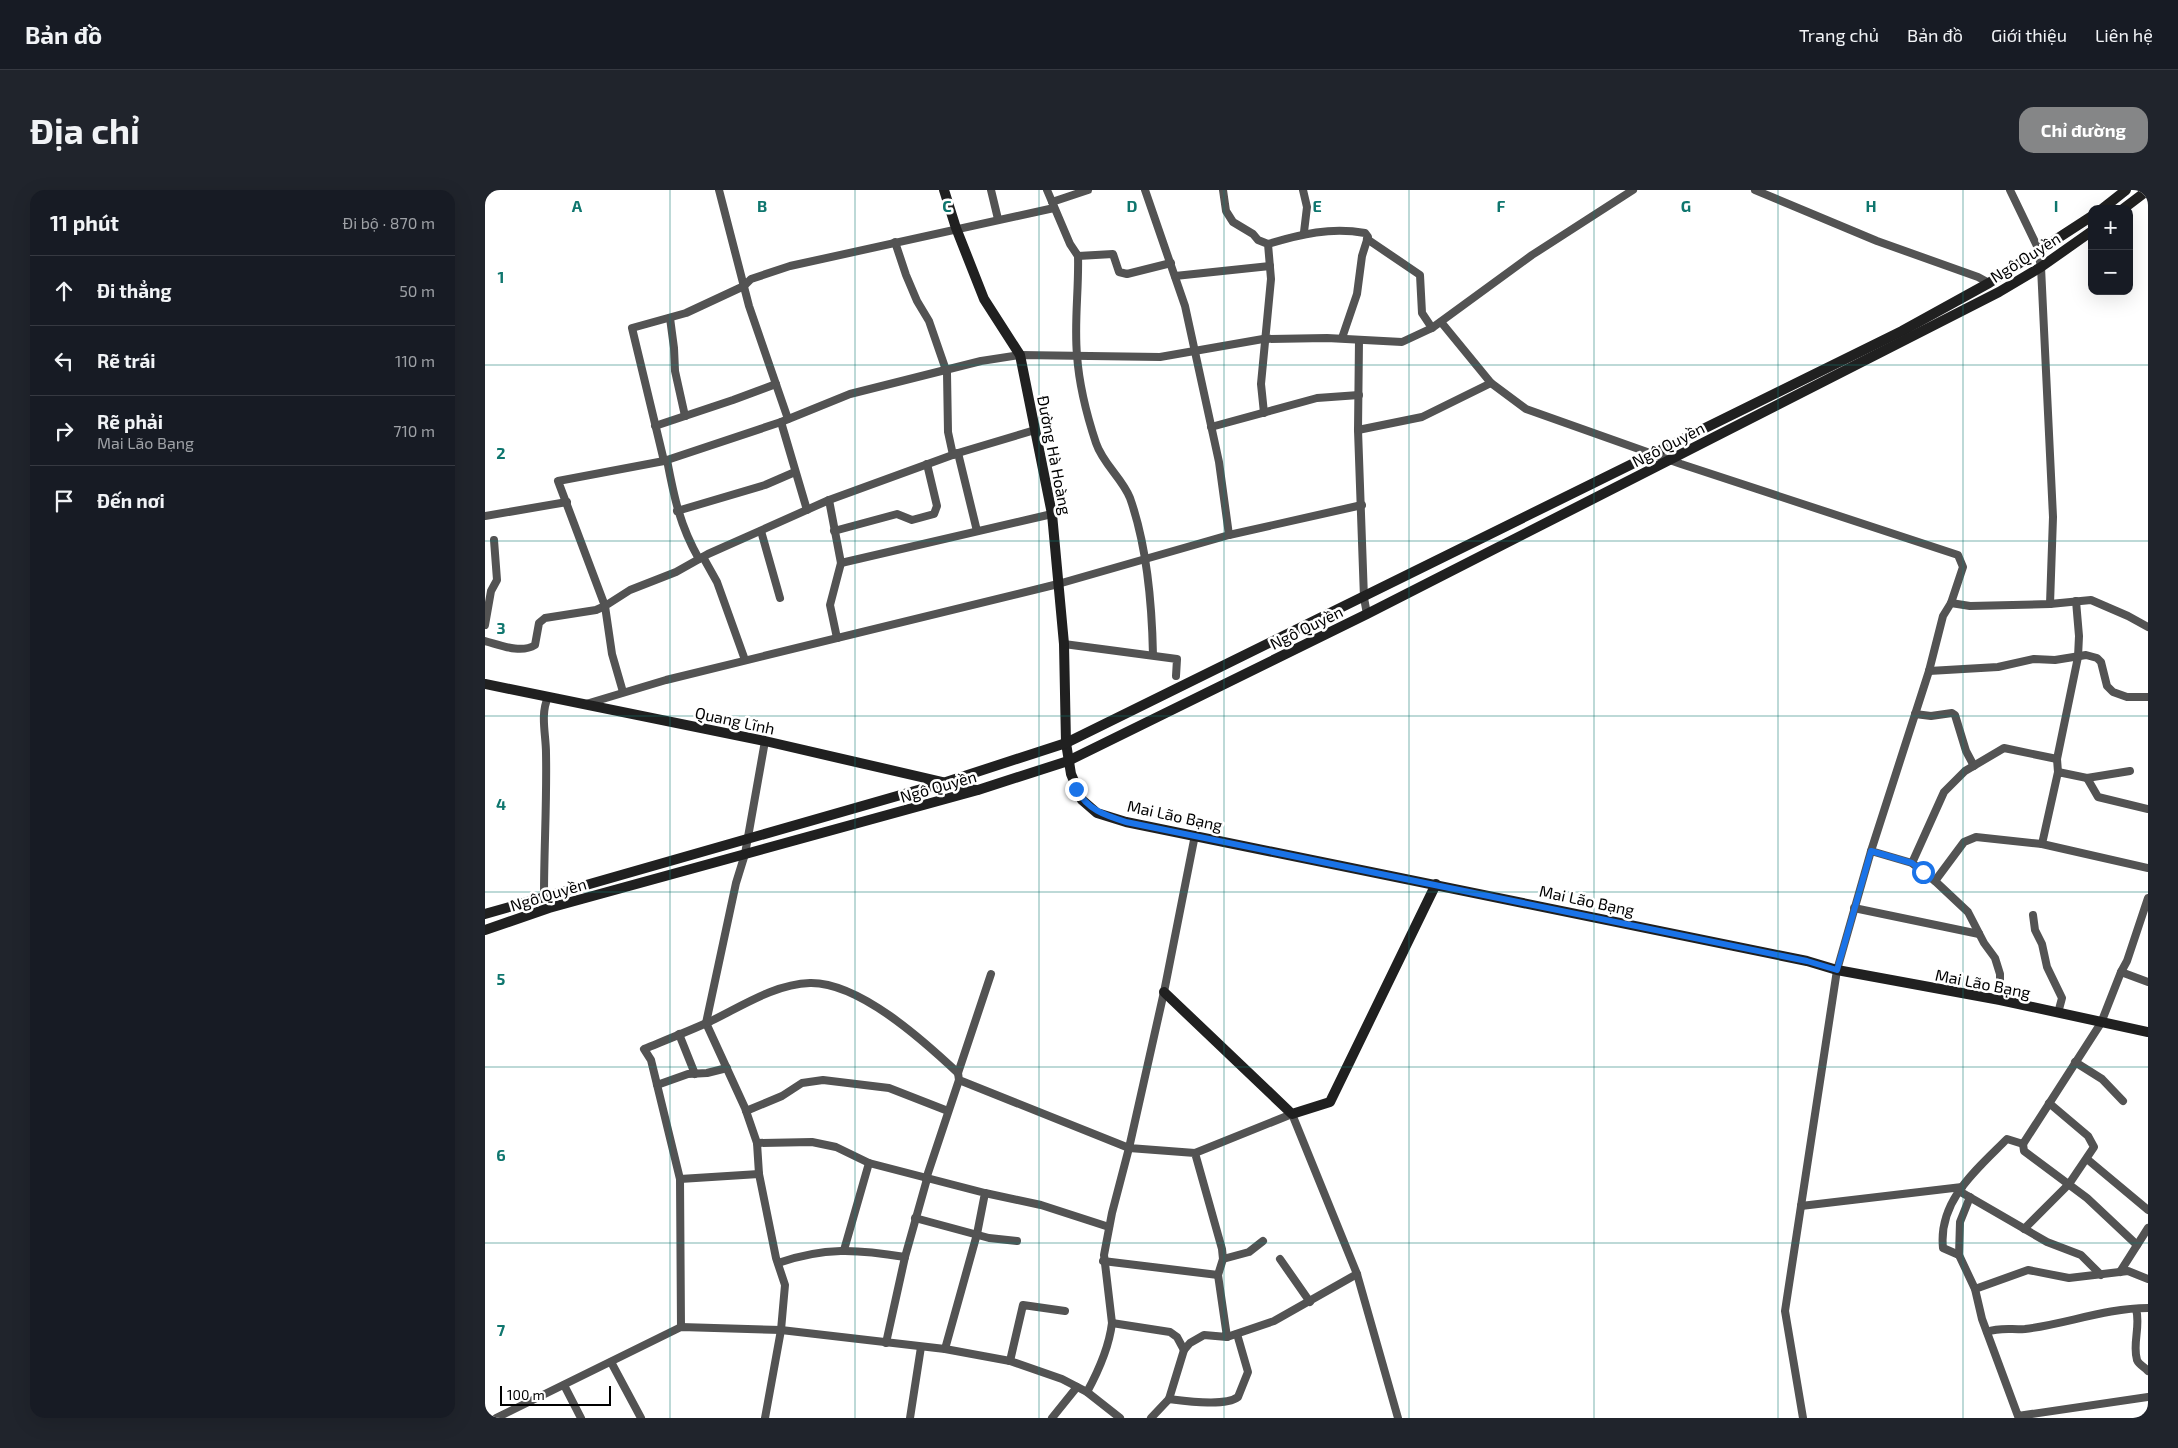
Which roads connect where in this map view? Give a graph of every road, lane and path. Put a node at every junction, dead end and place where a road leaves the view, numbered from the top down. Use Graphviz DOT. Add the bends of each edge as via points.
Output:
graph roads {
  1 [pos="719,190"];
  2 [pos="944,190"];
  3 [pos="991,190"];
  4 [pos="1047,190"];
  5 [pos="1088,190"];
  6 [pos="1145,190"];
  7 [pos="1223,190"];
  8 [pos="1303,190"];
  9 [pos="1633,190"];
  10 [pos="1755,190"];
  11 [pos="2011,190"];
  12 [pos="2126,190"];
  13 [pos="2148,190"];
  14 [pos="1053,205"];
  15 [pos="2107,205"];
  16 [pos="2128,205"];
  17 [pos="998,219"];
  18 [pos="2088,219"];
  19 [pos="956,228"];
  20 [pos="1304,232"];
  21 [pos="2088,234"];
  22 [pos="1367,239"];
  23 [pos="895,242"];
  24 [pos="1269,244"];
  25 [pos="2039,252"];
  26 [pos="1079,256"];
  27 [pos="1171,263"];
  28 [pos="1270,266"];
  29 [pos="2041,268"];
  30 [pos="1175,276"];
  31 [pos="1989,283"];
  32 [pos="744,286"];
  33 [pos="670,318"];
  34 [pos="1441,322"];
  35 [pos="1432,328"];
  36 [pos="1342,338"];
  37 [pos="1263,339"];
  38 [pos="1359,340"];
  39 [pos="1193,350"];
  40 [pos="1020,355"];
  41 [pos="1077,356"];
  42 [pos="945,370"];
  43 [pos="1491,383"];
  44 [pos="776,384"];
  45 [pos="1359,394"];
  46 [pos="1264,413"];
  47 [pos="685,416"];
  48 [pos="784,421"];
  49 [pos="655,426"];
  50 [pos="1211,427"];
  51 [pos="1035,430"];
  52 [pos="1358,430"];
  53 [pos="1655,453"];
  54 [pos="955,454"];
  55 [pos="665,460"];
  56 [pos="1670,460"];
  57 [pos="927,464"];
  58 [pos="795,472"];
  59 [pos="829,500"];
  60 [pos="567,502"];
  61 [pos="1361,505"];
  62 [pos="807,510"];
  63 [pos="677,511"];
  64 [pos="1052,514"];
  65 [pos="485,516"];
  66 [pos="761,531"];
  67 [pos="834,531"];
  68 [pos="977,531"];
  69 [pos="1229,535"];
  70 [pos="495,540"];
  71 [pos="701,558"];
  72 [pos="1144,559"];
  73 [pos="841,563"];
  74 [pos="1058,584"];
  75 [pos="779,598"];
  76 [pos="1364,598"];
  77 [pos="2075,601"];
  78 [pos="1951,603"];
  79 [pos="2050,604"];
  80 [pos="605,606"];
  81 [pos="1367,614"];
  82 [pos="485,625"];
  83 [pos="2148,627"];
  84 [pos="837,638"];
  85 [pos="485,641"];
  86 [pos="1064,644"];
  87 [pos="1153,655"];
  88 [pos="2078,657"];
  89 [pos="745,660"];
  90 [pos="1929,671"];
  91 [pos="1176,676"];
  92 [pos="485,684"];
  93 [pos="623,692"];
  94 [pos="548,697"];
  95 [pos="2148,697"];
  96 [pos="584,704"];
  97 [pos="1915,714"];
  98 [pos="765,741"];
  99 [pos="1066,743"];
  100 [pos="2057,759"];
  101 [pos="1068,761"];
  102 [pos="1975,766"];
  103 [pos="2130,771"];
  104 [pos="2058,772"];
  105 [pos="2087,778"];
  106 [pos="946,782"];
  107 [pos="978,790"];
  108 [pos="2148,809"];
  109 [pos="1195,835"];
  110 [pos="747,840"];
  111 [pos="2042,844"];
  112 [pos="1871,851"];
  113 [pos="745,854"];
  114 [pos="1912,863"];
  115 [pos="2148,868"];
  116 [pos="1935,880"];
  117 [pos="1436,884"];
  118 [pos="544,895"];
  119 [pos="2148,898"];
  120 [pos="1854,908"];
  121 [pos="485,914"];
  122 [pos="2033,915"];
  123 [pos="485,930"];
  124 [pos="1979,934"];
  125 [pos="1837,970"];
  126 [pos="2121,972"];
  127 [pos="991,974"];
  128 [pos="2148,982"];
  129 [pos="1164,992"];
  130 [pos="2000,1000"];
  131 [pos="2058,1014"];
  132 [pos="706,1023"];
  133 [pos="2101,1023"];
  134 [pos="2148,1032"];
  135 [pos="679,1034"];
  136 [pos="2075,1062"];
  137 [pos="727,1068"];
  138 [pos="695,1074"];
  139 [pos="958,1076"];
  140 [pos="657,1085"];
  141 [pos="2123,1101"];
  142 [pos="2049,1103"];
  143 [pos="746,1110"];
  144 [pos="948,1111"];
  145 [pos="1292,1114"];
  146 [pos="757,1143"];
  147 [pos="2023,1144"];
  148 [pos="1129,1148"];
  149 [pos="1195,1153"];
  150 [pos="2087,1159"];
  151 [pos="869,1163"];
  152 [pos="759,1174"];
  153 [pos="680,1179"];
  154 [pos="926,1179"];
  155 [pos="2069,1184"];
  156 [pos="1961,1189"];
  157 [pos="985,1193"];
  158 [pos="1970,1197"];
  159 [pos="1801,1206"];
  160 [pos="2148,1210"];
  161 [pos="915,1218"];
  162 [pos="1109,1227"];
  163 [pos="2148,1228"];
  164 [pos="2024,1229"];
  165 [pos="977,1234"];
  166 [pos="1017,1241"];
  167 [pos="1263,1241"];
  168 [pos="2137,1245"];
  169 [pos="844,1250"];
  170 [pos="1959,1255"];
  171 [pos="905,1257"];
  172 [pos="1223,1259"];
  173 [pos="1280,1259"];
  174 [pos="1103,1261"];
  175 [pos="778,1263"];
  176 [pos="2120,1272"];
  177 [pos="1357,1274"];
  178 [pos="1218,1275"];
  179 [pos="2101,1275"];
  180 [pos="2148,1279"];
  181 [pos="1975,1289"];
  182 [pos="1310,1302"];
  183 [pos="2148,1308"];
  184 [pos="2136,1309"];
  185 [pos="1065,1311"];
  186 [pos="1112,1323"];
  187 [pos="681,1328"];
  188 [pos="781,1330"];
  189 [pos="1987,1332"];
  190 [pos="1237,1334"];
  191 [pos="1227,1337"];
  192 [pos="886,1343"];
  193 [pos="921,1347"];
  194 [pos="945,1349"];
  195 [pos="1184,1350"];
  196 [pos="1010,1360"];
  197 [pos="611,1362"];
  198 [pos="2148,1371"];
  199 [pos="564,1385"];
  200 [pos="1077,1387"];
  201 [pos="1087,1392"];
  202 [pos="2148,1397"];
  203 [pos="1169,1399"];
  204 [pos="513,1410"];
  205 [pos="497,1418"];
  206 [pos="517,1418"];
  207 [pos="581,1418"];
  208 [pos="641,1418"];
  209 [pos="765,1418"];
  210 [pos="910,1418"];
  211 [pos="1052,1418"];
  212 [pos="1120,1418"];
  213 [pos="1151,1418"];
  214 [pos="1398,1418"];
  215 [pos="1803,1418"];
  1 -- 32 [label="street"];
  2 -- 19 [label="main road, Đường Hà Hoàng"];
  3 -- 17 [label="street"];
  4 -- 14 [label="street"];
  5 -- 14 [label="street"];
  6 -- 27 [label="street"];
  7 -- 24 [label="street" via="1226,211 1233,222"];
  8 -- 20 [label="street" via="1307,207"];
  9 -- 34 [label="street" via="1532,255"];
  10 -- 31 [label="street"];
  11 -- 25 [label="street"];
  12 -- 15 [label="main road"];
  13 -- 16 [label="main road"];
  14 -- 17 [label="street"];
  14 -- 26 [label="street"];
  17 -- 19 [label="street"];
  18 -- 25 [label="main road, Ngô Quyền"];
  19 -- 23 [label="street"];
  19 -- 40 [label="main road, Đường Hà Hoàng" via="985,299"];
  20 -- 22 [label="street" via="1346,230 1365,233"];
  20 -- 24 [label="street"];
  21 -- 29 [label="main road, Ngô Quyền"];
  22 -- 35 [label="street" via="1420,275 1423,313"];
  22 -- 36 [label="street" via="1357,294"];
  23 -- 32 [label="street" via="790,266 751,279"];
  23 -- 42 [label="street" via="906,275 932,327"];
  24 -- 28 [label="street"];
  25 -- 29 [label="street"];
  25 -- 31 [label="main road, Ngô Quyền"];
  26 -- 27 [label="street" via="1113,254 1119,272 1127,274"];
  26 -- 41 [label="street"];
  27 -- 30 [label="street"];
  28 -- 30 [label="street"];
  28 -- 37 [label="street"];
  29 -- 56 [label="main road, Ngô Quyền"];
  29 -- 79 [label="street" via="2053,517"];
  30 -- 39 [label="street" via="1185,306"];
  31 -- 53 [label="main road, Ngô Quyền" via="1902,331"];
  32 -- 33 [label="street" via="686,314"];
  32 -- 44 [label="street"];
  33 -- 47 [label="street" via="675,371"];
  33 -- 49 [label="street" via="632,328"];
  34 -- 35 [label="street"];
  34 -- 43 [label="street"];
  35 -- 38 [label="street" via="1402,342"];
  36 -- 37 [label="street"];
  36 -- 38 [label="street"];
  37 -- 39 [label="street"];
  37 -- 46 [label="street" via="1261,384"];
  38 -- 45 [label="street"];
  39 -- 41 [label="street" via="1160,357"];
  39 -- 50 [label="street"];
  40 -- 41 [label="street"];
  40 -- 42 [label="street"];
  40 -- 51 [label="main road, Đường Hà Hoàng"];
  41 -- 72 [label="street" via="1097,446 1130,499"];
  42 -- 48 [label="street" via="850,394"];
  42 -- 54 [label="street" via="949,393 949,432"];
  43 -- 52 [label="street" via="1422,418"];
  43 -- 53 [label="street" via="1526,408"];
  44 -- 47 [label="street"];
  44 -- 48 [label="street"];
  45 -- 46 [label="street" via="1329,396"];
  45 -- 52 [label="street"];
  46 -- 50 [label="street"];
  47 -- 49 [label="street"];
  48 -- 55 [label="street"];
  48 -- 58 [label="street"];
  49 -- 55 [label="street"];
  50 -- 69 [label="street"];
  51 -- 54 [label="street"];
  51 -- 64 [label="main road, Đường Hà Hoàng"];
  52 -- 61 [label="street"];
  53 -- 56 [label="street"];
  53 -- 76 [label="main road, Ngô Quyền"];
  54 -- 57 [label="street"];
  54 -- 68 [label="street"];
  55 -- 60 [label="street" via="558,481"];
  55 -- 63 [label="street"];
  56 -- 78 [label="street" via="1957,555 1963,567"];
  56 -- 81 [label="main road, Ngô Quyền"];
  57 -- 59 [label="street"];
  57 -- 67 [label="street" via="937,506 934,514 912,520 897,514"];
  58 -- 62 [label="street"];
  58 -- 63 [label="street"];
  59 -- 62 [label="street"];
  59 -- 67 [label="street"];
  60 -- 65 [label="street"];
  60 -- 80 [label="street"];
  61 -- 69 [label="street"];
  61 -- 76 [label="street"];
  62 -- 66 [label="street"];
  63 -- 71 [label="street" via="685,535"];
  64 -- 68 [label="street"];
  64 -- 74 [label="main road, Đường Hà Hoàng"];
  66 -- 71 [label="street"];
  66 -- 75 [label="street"];
  67 -- 73 [label="street"];
  68 -- 73 [label="street"];
  69 -- 72 [label="street"];
  70 -- 82 [label="street" via="497,580 491,592"];
  71 -- 80 [label="street" via="676,572 629,590"];
  71 -- 89 [label="street" via="717,582"];
  72 -- 74 [label="street"];
  72 -- 87 [label="street"];
  73 -- 84 [label="street" via="830,605"];
  74 -- 84 [label="street"];
  74 -- 86 [label="main road, Đường Hà Hoàng"];
  76 -- 81 [label="street"];
  76 -- 99 [label="main road, Ngô Quyền"];
  77 -- 79 [label="street"];
  77 -- 83 [label="street" via="2091,600"];
  77 -- 88 [label="street"];
  78 -- 79 [label="street" via="1970,606"];
  78 -- 90 [label="street" via="1943,616"];
  80 -- 85 [label="street" via="545,618 539,623 535,645 529,648 506,647"];
  80 -- 93 [label="street" via="612,654"];
  81 -- 101 [label="main road, Ngô Quyền"];
  84 -- 89 [label="street"];
  86 -- 87 [label="street"];
  86 -- 99 [label="main road, Đường Hà Hoàng"];
  87 -- 91 [label="street" via="1177,659"];
  88 -- 90 [label="street"];
  88 -- 95 [label="street" via="2097,658 2107,686 2113,692 2127,697"];
  88 -- 100 [label="street"];
  89 -- 93 [label="street"];
  90 -- 97 [label="street"];
  92 -- 94 [label="main road, Quang Lĩnh"];
  93 -- 96 [label="street"];
  94 -- 96 [label="main road, Quang Lĩnh"];
  94 -- 118 [label="street" via="543,715 546,752"];
  96 -- 98 [label="main road, Quang Lĩnh"];
  97 -- 102 [label="street" via="1955,715 1966,751"];
  97 -- 112 [label="street"];
  98 -- 106 [label="main road, Quang Lĩnh"];
  98 -- 110 [label="street"];
  99 -- 101 [label="main road, Mai Lão Bạng"];
  99 -- 106 [label="main road, Ngô Quyền"];
  100 -- 102 [label="street" via="2004,748"];
  100 -- 104 [label="street"];
  101 -- 107 [label="main road, Ngô Quyền"];
  101 -- 109 [label="main road, Mai Lão Bạng" via="1079,795 1097,812 1126,822"];
  102 -- 114 [label="street" via="1965,771 1944,792"];
  103 -- 105 [label="street"];
  104 -- 105 [label="street"];
  104 -- 111 [label="street"];
  105 -- 108 [label="street" via="2098,797"];
  106 -- 107 [label="main road, Quang Lĩnh"];
  106 -- 110 [label="main road, Ngô Quyền"];
  107 -- 113 [label="main road, Ngô Quyền"];
  109 -- 117 [label="main road, Mai Lão Bạng"];
  109 -- 129 [label="street"];
  110 -- 113 [label="street"];
  110 -- 118 [label="main road, Ngô Quyền"];
  111 -- 115 [label="street"];
  111 -- 116 [label="street" via="1976,838 1964,842"];
  112 -- 114 [label="street"];
  112 -- 120 [label="street"];
  113 -- 123 [label="main road, Ngô Quyền" via="549,908"];
  113 -- 132 [label="street"];
  114 -- 116 [label="street"];
  116 -- 124 [label="street" via="1967,912"];
  117 -- 125 [label="main road, Mai Lão Bạng" via="1807,961"];
  117 -- 145 [label="main road" via="1330,1102"];
  118 -- 121 [label="main road, Ngô Quyền"];
  119 -- 126 [label="street"];
  120 -- 124 [label="street"];
  120 -- 125 [label="street"];
  122 -- 131 [label="street" via="2047,967 2062,998"];
  124 -- 130 [label="street" via="1999,969"];
  125 -- 130 [label="main road, Mai Lão Bạng"];
  125 -- 159 [label="street"];
  126 -- 128 [label="street"];
  126 -- 133 [label="street"];
  127 -- 139 [label="street"];
  129 -- 145 [label="main road"];
  129 -- 148 [label="street"];
  130 -- 131 [label="main road, Mai Lão Bạng"];
  131 -- 133 [label="main road, Mai Lão Bạng"];
  132 -- 135 [label="street"];
  132 -- 137 [label="street"];
  132 -- 139 [label="street" via="784,987 811,983 840,987 919,1036"];
  133 -- 134 [label="main road, Mai Lão Bạng"];
  133 -- 136 [label="street"];
  135 -- 138 [label="street"];
  135 -- 140 [label="street" via="644,1049 651,1060"];
  136 -- 141 [label="street" via="2103,1079"];
  136 -- 142 [label="street"];
  137 -- 138 [label="street"];
  137 -- 143 [label="street"];
  138 -- 140 [label="street"];
  139 -- 144 [label="street"];
  139 -- 148 [label="street"];
  140 -- 153 [label="street"];
  142 -- 147 [label="street"];
  142 -- 150 [label="street" via="2091,1140 2094,1147"];
  143 -- 144 [label="street" via="768,1103 802,1083 823,1080 889,1088"];
  143 -- 146 [label="street"];
  144 -- 154 [label="street"];
  145 -- 149 [label="street"];
  145 -- 177 [label="street"];
  146 -- 151 [label="street" via="812,1142 836,1146"];
  146 -- 152 [label="street"];
  147 -- 155 [label="street" via="2024,1151"];
  147 -- 156 [label="street" via="2007,1139"];
  148 -- 149 [label="street"];
  148 -- 162 [label="street"];
  149 -- 172 [label="street"];
  150 -- 155 [label="street"];
  150 -- 160 [label="street"];
  151 -- 154 [label="street"];
  151 -- 169 [label="street"];
  152 -- 153 [label="street"];
  152 -- 175 [label="street"];
  153 -- 187 [label="street"];
  154 -- 157 [label="street"];
  154 -- 161 [label="street"];
  155 -- 164 [label="street"];
  155 -- 168 [label="street"];
  156 -- 158 [label="street"];
  156 -- 159 [label="street"];
  156 -- 170 [label="street" via="1945,1216 1943,1241 1943,1248"];
  157 -- 162 [label="street" via="1041,1205"];
  157 -- 165 [label="street"];
  158 -- 164 [label="street"];
  158 -- 170 [label="street" via="1960,1222"];
  159 -- 215 [label="street" via="1785,1311"];
  161 -- 165 [label="street"];
  161 -- 171 [label="street"];
  162 -- 174 [label="street"];
  163 -- 168 [label="street"];
  164 -- 179 [label="street" via="2081,1255"];
  165 -- 166 [label="street"];
  165 -- 194 [label="street"];
  167 -- 172 [label="street" via="1249,1252"];
  168 -- 176 [label="street"];
  169 -- 171 [label="street"];
  169 -- 175 [label="street" via="823,1250"];
  170 -- 181 [label="street"];
  171 -- 192 [label="street"];
  172 -- 178 [label="street"];
  173 -- 182 [label="street"];
  174 -- 178 [label="street"];
  174 -- 186 [label="street"];
  175 -- 188 [label="street" via="785,1286"];
  176 -- 179 [label="street"];
  176 -- 180 [label="street" via="2128,1271"];
  177 -- 182 [label="street"];
  177 -- 214 [label="street"];
  178 -- 191 [label="street"];
  179 -- 181 [label="street" via="2069,1278 2028,1270"];
  181 -- 189 [label="street"];
  182 -- 190 [label="street" via="1275,1321"];
  183 -- 184 [label="street"];
  184 -- 189 [label="street" via="2025,1329 2003,1328"];
  184 -- 198 [label="street" via="2139,1327 2137,1361"];
  185 -- 196 [label="street" via="1023,1305"];
  186 -- 195 [label="street" via="1170,1332"];
  186 -- 201 [label="street" via="1107,1350"];
  187 -- 188 [label="street"];
  187 -- 197 [label="street"];
  188 -- 192 [label="street"];
  188 -- 209 [label="street"];
  189 -- 202 [label="street" via="2018,1416"];
  190 -- 191 [label="street"];
  190 -- 203 [label="street" via="1248,1372 1238,1397 1229,1401 1202,1402"];
  191 -- 195 [label="street" via="1204,1335"];
  192 -- 193 [label="street"];
  193 -- 194 [label="street"];
  193 -- 210 [label="street"];
  194 -- 196 [label="street"];
  195 -- 203 [label="street"];
  196 -- 200 [label="street"];
  197 -- 199 [label="street"];
  197 -- 208 [label="street"];
  199 -- 204 [label="street"];
  199 -- 207 [label="street"];
  200 -- 201 [label="street"];
  200 -- 211 [label="street"];
  201 -- 212 [label="street"];
  203 -- 213 [label="street"];
  204 -- 205 [label="street"];
  204 -- 206 [label="street"];
}
